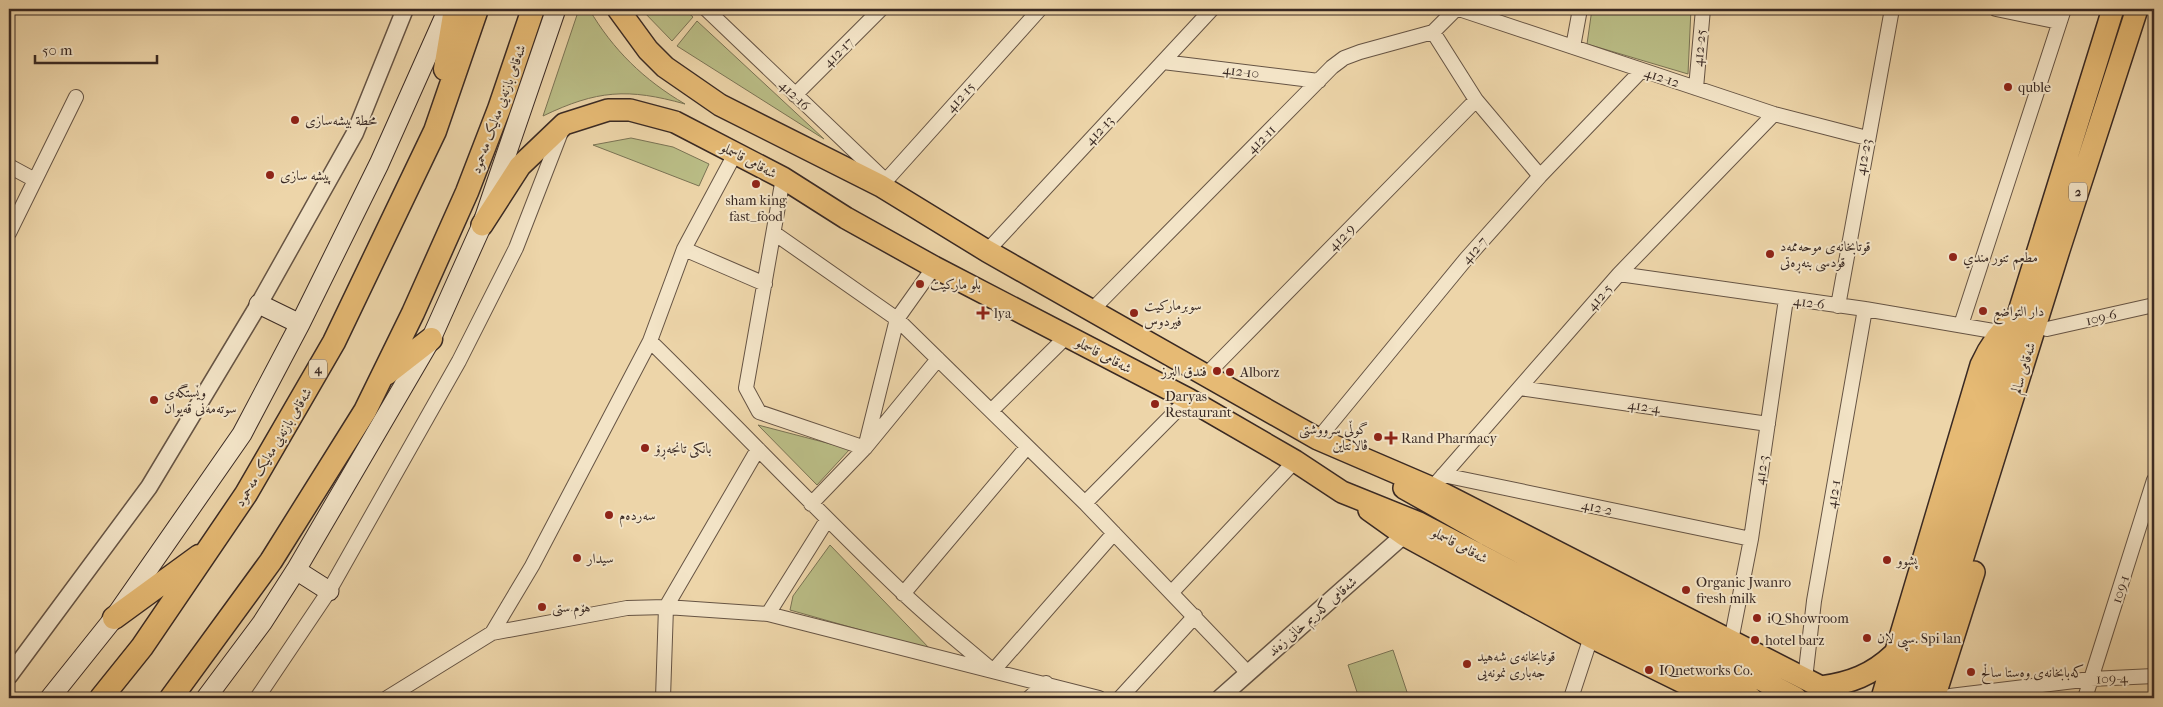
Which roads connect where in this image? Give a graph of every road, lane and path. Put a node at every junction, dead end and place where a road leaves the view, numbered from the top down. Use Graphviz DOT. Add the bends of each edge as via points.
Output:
graph roads {
  1 [pos="405,9"];
  2 [pos="448,9"];
  3 [pos="455,9"];
  4 [pos="477,9"];
  5 [pos="533,9"];
  6 [pos="556,9"];
  7 [pos="618,9"];
  8 [pos="707,9"];
  9 [pos="881,9"];
  10 [pos="1040,9"];
  11 [pos="1212,9"];
  12 [pos="1457,9"];
  13 [pos="1580,9"];
  14 [pos="1703,9"];
  15 [pos="1892,9"];
  16 [pos="1996,9"];
  17 [pos="2064,9"];
  18 [pos="2113,9"];
  19 [pos="2137,9"];
  20 [pos="2059,22"];
  21 [pos="1433,32"];
  22 [pos="1573,47"];
  23 [pos="1163,62"];
  24 [pos="1642,71"];
  25 [pos="1318,81"];
  26 [pos="1696,88"];
  27 [pos="795,96"];
  28 [pos="76,97"];
  29 [pos="1476,100"];
  30 [pos="1774,114"];
  31 [pos="564,124"];
  32 [pos="754,124"];
  33 [pos="435,131"];
  34 [pos="1867,138"];
  35 [pos="736,152"];
  36 [pos="9,166"];
  37 [pos="1540,176"];
  38 [pos="783,178"];
  39 [pos="35,180"];
  40 [pos="883,183"];
  41 [pos="482,225"];
  42 [pos="9,233"];
  43 [pos="774,233"];
  44 [pos="684,249"];
  45 [pos="2059,250"];
  46 [pos="987,251"];
  47 [pos="934,267"];
  48 [pos="1619,274"];
  49 [pos="765,284"];
  50 [pos="1786,299"];
  51 [pos="259,304"];
  52 [pos="2154,305"];
  53 [pos="1838,306"];
  54 [pos="1865,309"];
  55 [pos="1092,310"];
  56 [pos="2018,315"];
  57 [pos="897,319"];
  58 [pos="300,324"];
  59 [pos="1961,324"];
  60 [pos="2047,329"];
  61 [pos="1999,332"];
  62 [pos="1067,336"];
  63 [pos="431,339"];
  64 [pos="650,340"];
  65 [pos="938,359"];
  66 [pos="2011,373"];
  67 [pos="1206,375"];
  68 [pos="383,376"];
  69 [pos="1520,388"];
  70 [pos="1188,399"];
  71 [pos="991,411"];
  72 [pos="1768,424"];
  73 [pos="1318,439"];
  74 [pos="1027,447"];
  75 [pos="864,448"];
  76 [pos="758,449"];
  77 [pos="1364,458"];
  78 [pos="1295,461"];
  79 [pos="2154,480"];
  80 [pos="1437,481"];
  81 [pos="1342,492"];
  82 [pos="1085,503"];
  83 [pos="811,504"];
  84 [pos="827,520"];
  85 [pos="1114,533"];
  86 [pos="1404,535"];
  87 [pos="1751,539"];
  88 [pos="212,546"];
  89 [pos="296,570"];
  90 [pos="329,591"];
  91 [pos="1172,592"];
  92 [pos="903,594"];
  93 [pos="666,607"];
  94 [pos="768,614"];
  95 [pos="1195,616"];
  96 [pos="114,618"];
  97 [pos="492,633"];
  98 [pos="1591,637"];
  99 [pos="1730,641"];
  100 [pos="1894,654"];
  101 [pos="993,671"];
  102 [pos="1247,672"];
  103 [pos="9,676"];
  104 [pos="2154,676"];
  105 [pos="2091,679"];
  106 [pos="1046,683"];
  107 [pos="1813,683"];
  108 [pos="50,698"];
  109 [pos="101,698"];
  110 [pos="171,698"];
  111 [pos="206,698"];
  112 [pos="257,698"];
  113 [pos="386,698"];
  114 [pos="663,698"];
  115 [pos="1029,698"];
  116 [pos="1099,698"];
  117 [pos="1120,698"];
  118 [pos="1220,698"];
  119 [pos="1571,698"];
  120 [pos="1715,698"];
  121 [pos="1751,698"];
  122 [pos="1796,698"];
  123 [pos="1839,698"];
  124 [pos="1882,698"];
  125 [pos="1899,698"];
  126 [pos="1919,698"];
  127 [pos="1945,698"];
  128 [pos="2085,698"];
  1 -- 51 [label="street" via="355,133"];
  2 -- 58 [label="main road" via="379,164"];
  3 -- 33 [label="highway"];
  4 -- 33 [label="highway, شەقامی بازنەیی مەلیک مەحمود / 4"];
  5 -- 68 [label="highway, شەقامی بازنەیی مەلیک مەحمود" via="470,183"];
  6 -- 41 [label="main road"];
  7 -- 32 [label="main road" via="648,50 665,67"];
  8 -- 27 [label="street, 412-16"];
  9 -- 27 [label="street, 412-17"];
  10 -- 40 [label="street, 412-15"];
  11 -- 23 [label="street, 412-13"];
  12 -- 21 [label="street, 412-11"];
  12 -- 22 [label="street, 412-12"];
  13 -- 22 [label="street"];
  14 -- 26 [label="street, 412-25"];
  15 -- 34 [label="street, 412-23"];
  16 -- 20 [label="street"];
  17 -- 20 [label="street"];
  18 -- 56 [label="main road, شەقامی سالم / 2"];
  19 -- 45 [label="main road, شەقامی سالم / 2"];
  20 -- 59 [label="street"];
  21 -- 25 [label="street, 412-11" via="1344,58"];
  21 -- 29 [label="street"];
  22 -- 24 [label="street, 412-12"];
  23 -- 25 [label="street, 412-10"];
  23 -- 46 [label="street, 412-13"];
  24 -- 26 [label="street, 412-12"];
  24 -- 37 [label="street, 412-7"];
  25 -- 55 [label="street, 412-11"];
  26 -- 30 [label="street, 412-12"];
  27 -- 40 [label="street, 412-16"];
  28 -- 39 [label="street"];
  29 -- 37 [label="street"];
  29 -- 67 [label="street, 412-9"];
  30 -- 34 [label="street, 412-12"];
  30 -- 48 [label="street, 412-5"];
  31 -- 35 [label="main road, شەقامی قاسملو" via="608,110 630,110 675,122"];
  31 -- 41 [label="main road, شەقامی قاسملو" via="520,166"];
  31 -- 90 [label="street" via="516,248 459,360"];
  32 -- 35 [label="main road"];
  32 -- 40 [label="main road"];
  33 -- 88 [label="highway, شەقامی بازنەیی مەلیک مەحمود / 4" via="334,342 252,486"];
  34 -- 53 [label="street, 412-23"];
  35 -- 38 [label="main road, شەقامی قاسملو"];
  35 -- 44 [label="street"];
  36 -- 39 [label="street"];
  37 -- 73 [label="street, 412-7" via="1466,259"];
  38 -- 43 [label="street"];
  38 -- 47 [label="main road, شەقامی قاسملو"];
  39 -- 42 [label="street"];
  40 -- 46 [label="main road"];
  41 -- 63 [label="main road"];
  43 -- 49 [label="street"];
  43 -- 57 [label="street"];
  44 -- 49 [label="street"];
  44 -- 64 [label="street"];
  45 -- 60 [label="main road"];
  45 -- 66 [label="main road, شەقامی سالم / 2"];
  46 -- 55 [label="main road"];
  47 -- 57 [label="street"];
  47 -- 62 [label="main road, شەقامی قاسملو"];
  48 -- 50 [label="street, 412-6"];
  48 -- 69 [label="street, 412-5"];
  49 -- 75 [label="street" via="746,388 759,412"];
  50 -- 53 [label="street, 412-6"];
  50 -- 72 [label="street, 412-3"];
  51 -- 58 [label="main road"];
  51 -- 103 [label="street" via="149,486"];
  52 -- 60 [label="street, 109-6"];
  53 -- 54 [label="street, 412-6"];
  54 -- 59 [label="street, 412-6"];
  54 -- 107 [label="street, 412-1" via="1814,601"];
  55 -- 67 [label="main road"];
  56 -- 61 [label="main road"];
  56 -- 66 [label="main road, شەقامی سالم / 2"];
  57 -- 65 [label="street"];
  57 -- 75 [label="street"];
  58 -- 96 [label="main road" via="242,434"];
  59 -- 61 [label="street, 412-6"];
  60 -- 127 [label="main road" via="1949,654"];
  61 -- 100 [label="main road" via="1981,365"];
  62 -- 70 [label="main road, شەقامی قاسملو"];
  62 -- 71 [label="street"];
  63 -- 68 [label="highway"];
  63 -- 89 [label="main road"];
  64 -- 76 [label="street"];
  64 -- 97 [label="street" via="532,566"];
  65 -- 71 [label="street"];
  65 -- 75 [label="street"];
  66 -- 125 [label="main road, شەقامی سالم / 2"];
  66 -- 126 [label="main road, شەقامی سالم / 2"];
  67 -- 73 [label="main road"];
  68 -- 110 [label="highway, شەقامی بازنەیی مەلیک مەحمود" via="345,445 271,561"];
  69 -- 72 [label="street, 412-4"];
  69 -- 80 [label="street, 412-5"];
  70 -- 78 [label="main road, شەقامی قاسملو"];
  70 -- 82 [label="street"];
  71 -- 74 [label="street"];
  72 -- 87 [label="street, 412-3"];
  73 -- 77 [label="main road"];
  74 -- 82 [label="street"];
  74 -- 92 [label="street"];
  75 -- 83 [label="street"];
  76 -- 83 [label="street"];
  76 -- 93 [label="street"];
  77 -- 80 [label="main road"];
  77 -- 122 [label="main road, شەقامی قاسملو" via="1412,493 1453,517"];
  78 -- 81 [label="main road, شەقامی قاسملو"];
  78 -- 91 [label="street"];
  79 -- 105 [label="street, 109-1"];
  80 -- 87 [label="street, 412-2"];
  80 -- 99 [label="main road"];
  81 -- 86 [label="main road"];
  81 -- 121 [label="main road, شەقامی قاسملو" via="1419,522"];
  82 -- 85 [label="street"];
  83 -- 84 [label="street"];
  84 -- 92 [label="street"];
  84 -- 94 [label="street"];
  85 -- 91 [label="street"];
  85 -- 101 [label="street"];
  86 -- 98 [label="main road"];
  86 -- 102 [label="street, شەقامی کەریم خانی زەند"];
  87 -- 99 [label="street, 412-3"];
  88 -- 96 [label="highway"];
  88 -- 109 [label="highway, شەقامی بازنەیی مەلیک مەحمود / 4" via="142,647"];
  89 -- 90 [label="main road"];
  89 -- 111 [label="main road" via="262,623"];
  90 -- 112 [label="street"];
  91 -- 95 [label="street"];
  92 -- 101 [label="street"];
  93 -- 94 [label="street"];
  93 -- 97 [label="street" via="626,608"];
  93 -- 114 [label="street"];
  94 -- 101 [label="street"];
  95 -- 102 [label="street"];
  95 -- 117 [label="street"];
  96 -- 108 [label="main road"];
  97 -- 113 [label="street"];
  98 -- 119 [label="street"];
  98 -- 120 [label="main road"];
  99 -- 107 [label="main road"];
  100 -- 107 [label="main road" via="1861,678"];
  100 -- 124 [label="main road"];
  101 -- 106 [label="street"];
  102 -- 118 [label="street, شەقامی کەریم خانی زەند"];
  104 -- 105 [label="street, 109-4"];
  105 -- 127 [label="street, 109-4"];
  105 -- 128 [label="street, 109-1"];
  106 -- 115 [label="street"];
  106 -- 116 [label="street"];
  107 -- 123 [label="main road"];
}
